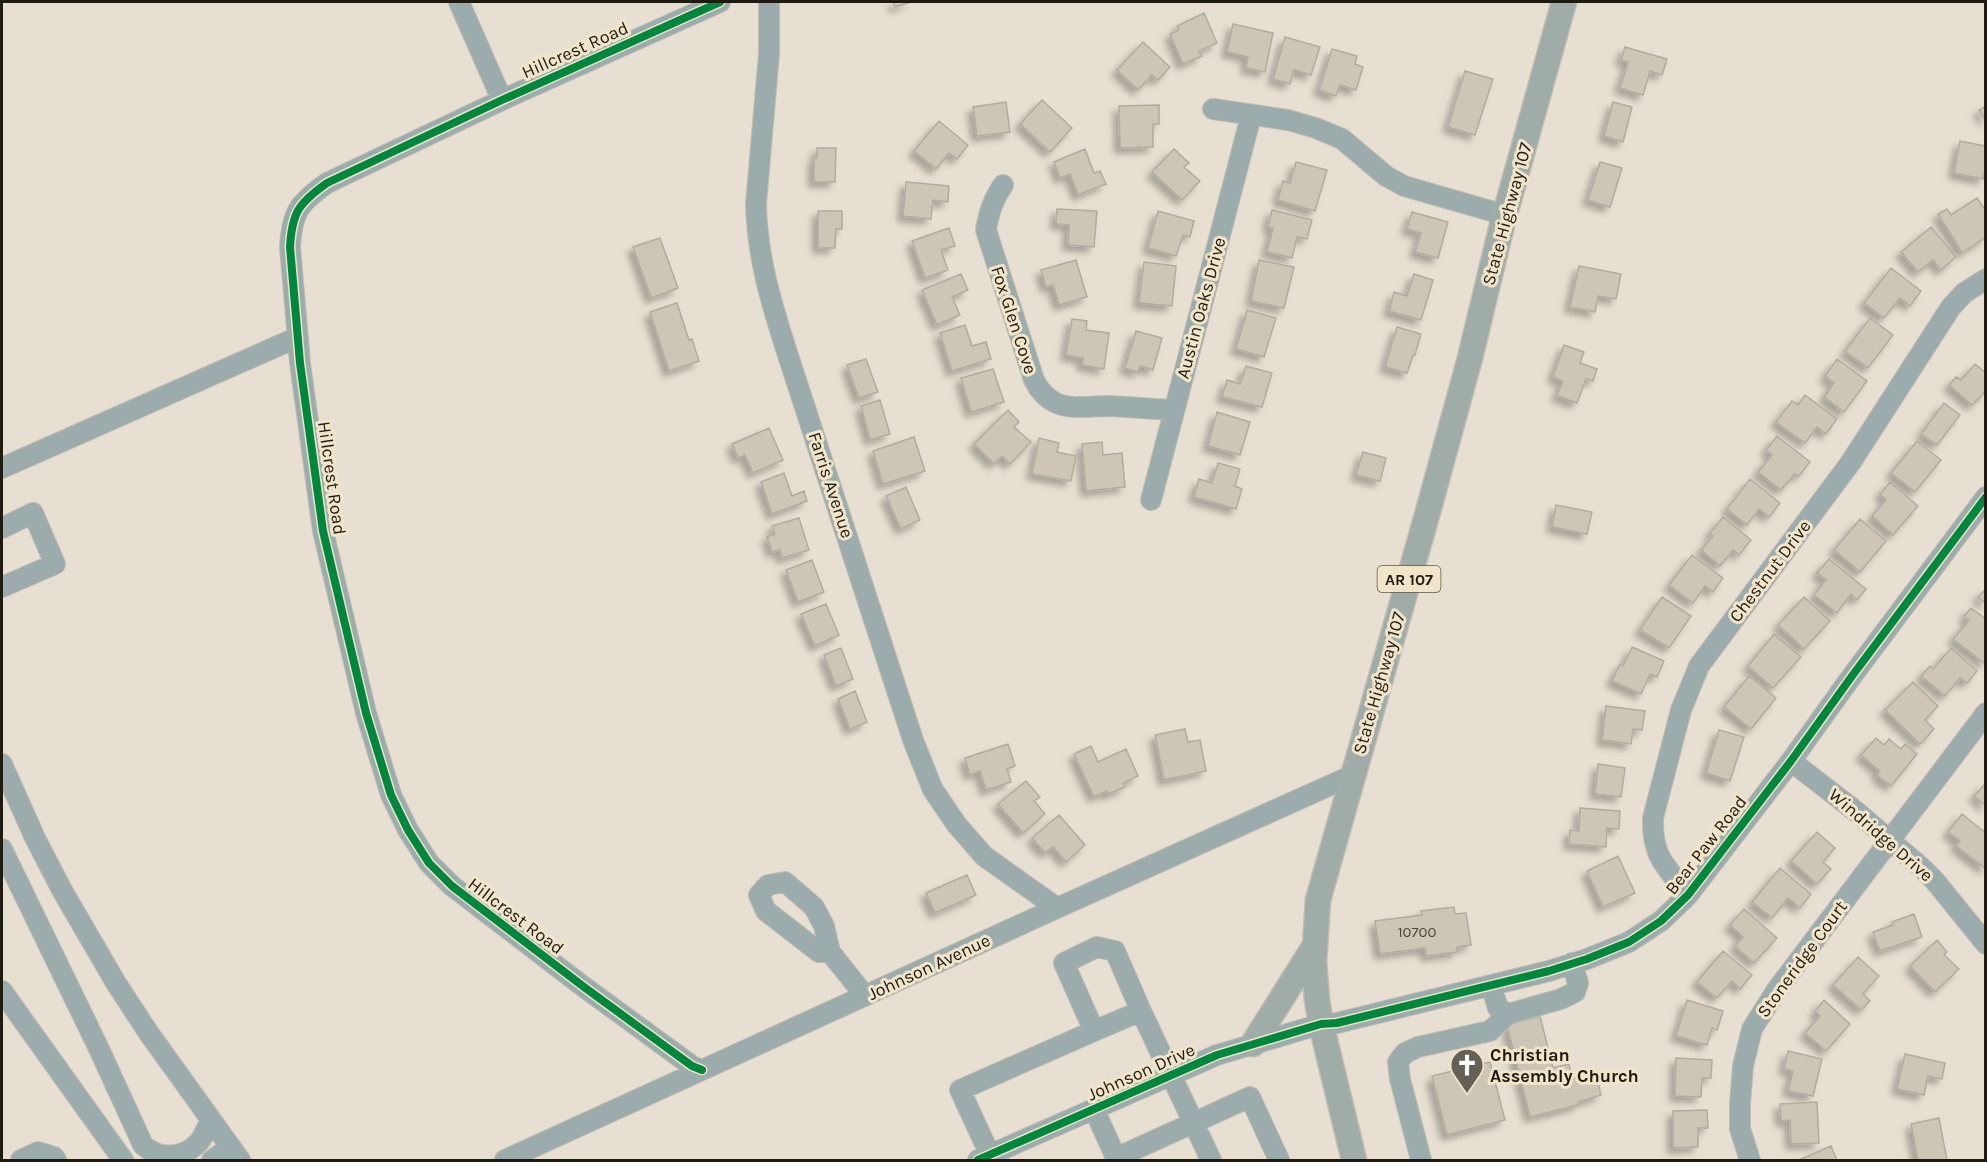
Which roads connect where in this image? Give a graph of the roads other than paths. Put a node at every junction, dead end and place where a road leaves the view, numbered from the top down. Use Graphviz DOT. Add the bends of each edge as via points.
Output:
graph roads {
  1 [pos="459,2"];
  2 [pos="720,2"];
  3 [pos="769,2"];
  4 [pos="1564,2"];
  5 [pos="502,100"];
  6 [pos="1213,109"];
  7 [pos="1251,116"];
  8 [pos="1003,185"];
  9 [pos="1505,215"];
  10 [pos="1986,279"];
  11 [pos="298,337"];
  12 [pos="1174,410"];
  13 [pos="2,468"];
  14 [pos="1986,497"];
  15 [pos="1151,500"];
  16 [pos="2,528"];
  17 [pos="2,587"];
  18 [pos="1986,713"];
  19 [pos="1791,761"];
  20 [pos="2,764"];
  21 [pos="1353,775"];
  22 [pos="1890,840"];
  23 [pos="2,849"];
  24 [pos="1688,894"];
  25 [pos="1057,908"];
  26 [pos="1986,944"];
  27 [pos="1314,947"];
  28 [pos="830,952"];
  29 [pos="1572,963"];
  30 [pos="1491,985"];
  31 [pos="2,991"];
  32 [pos="865,996"];
  33 [pos="1141,1011"];
  34 [pos="1508,1014"];
  35 [pos="1321,1024"];
  36 [pos="1094,1030"];
  37 [pos="1253,1044"];
  38 [pos="702,1070"];
  39 [pos="1171,1075"];
  40 [pos="1094,1108"];
  41 [pos="211,1120"];
  42 [pos="1194,1122"];
  43 [pos="236,1154"];
  44 [pos="984,1158"];
  45 [pos="1117,1159"];
  46 [pos="21,1161"];
  47 [pos="56,1161"];
  48 [pos="123,1161"];
  49 [pos="212,1161"];
  50 [pos="505,1161"];
  51 [pos="1211,1161"];
  52 [pos="1279,1161"];
  53 [pos="1354,1161"];
  54 [pos="1421,1161"];
  55 [pos="1750,1161"];
  1 -- 5 [label="street"];
  2 -- 5 [label="street, Hillcrest Road"];
  3 -- 25 [label="street, Farris Avenue" via="756,228 766,285 785,346 913,740 933,790 984,856"];
  4 -- 9 [label="main road, State Highway 107 / AR 107"];
  5 -- 11 [label="street, Hillcrest Road" via="327,183 297,210 290,247"];
  6 -- 7 [label="street"];
  7 -- 9 [label="street" via="1288,120 1342,138 1386,176 1404,186"];
  7 -- 12 [label="street, Austin Oaks Drive"];
  8 -- 12 [label="street, Fox Glen Cove" via="993,200 986,230 1039,389 1057,404 1068,406"];
  9 -- 21 [label="main road, State Highway 107 / AR 107" via="1467,369"];
  10 -- 24 [label="street, Chestnut Drive" via="1951,307 1851,462 1699,666 1681,710 1653,818 1652,836 1657,854"];
  11 -- 13 [label="street"];
  11 -- 38 [label="street, Hillcrest Road" via="326,542 366,713 391,795 408,830 429,863 469,900"];
  12 -- 15 [label="street, Austin Oaks Drive"];
  14 -- 19 [label="street, Bear Paw Road"];
  16 -- 17 [label="street" via="33,513 55,564"];
  18 -- 22 [label="street, Stoneridge Court"];
  19 -- 22 [label="street, Windridge Drive"];
  19 -- 24 [label="street, Bear Paw Road"];
  20 -- 41 [label="street" via="35,838 89,939 148,1032"];
  21 -- 25 [label="street, Johnson Avenue"];
  21 -- 27 [label="main road, State Highway 107 / AR 107" via="1318,900"];
  22 -- 26 [label="street, Windridge Drive" via="1935,881"];
  22 -- 55 [label="street, Stoneridge Court" via="1776,991 1752,1029 1743,1066 1740,1104 1740,1129"];
  23 -- 41 [label="street" via="142,1145 152,1154 169,1157 187,1152"];
  24 -- 29 [label="street, Bear Paw Road" via="1675,909 1629,942"];
  25 -- 32 [label="street, Johnson Avenue"];
  27 -- 35 [label="main road, State Highway 107 / AR 107"];
  27 -- 37 [label="main road"];
  28 -- 32 [label="street"];
  29 -- 30 [label="street, Bear Paw Road"];
  29 -- 34 [label="street" via="1578,983 1575,992"];
  30 -- 34 [label="street" via="1498,1008"];
  30 -- 35 [label="street, Bear Paw Road"];
  31 -- 48 [label="street"];
  32 -- 38 [label="street, Johnson Avenue"];
  33 -- 36 [label="street"];
  33 -- 36 [label="street" via="1115,951 1097,947 1064,963"];
  33 -- 39 [label="street"];
  34 -- 54 [label="street" via="1490,1031 1418,1047 1398,1062"];
  35 -- 37 [label="street, Johnson Drive"];
  35 -- 53 [label="main road, State Highway 107 / AR 107"];
  36 -- 44 [label="street" via="960,1090"];
  37 -- 39 [label="street, Johnson Drive"];
  38 -- 50 [label="street, Johnson Avenue"];
  39 -- 40 [label="street, Johnson Drive"];
  39 -- 42 [label="street"];
  40 -- 44 [label="street, Johnson Drive"];
  40 -- 45 [label="street"];
  41 -- 43 [label="street"];
  42 -- 45 [label="street"];
  42 -- 51 [label="street"];
  42 -- 52 [label="street" via="1250,1097"];
  43 -- 49 [label="street"];
  46 -- 47 [label="street" via="38,1152"];
}
